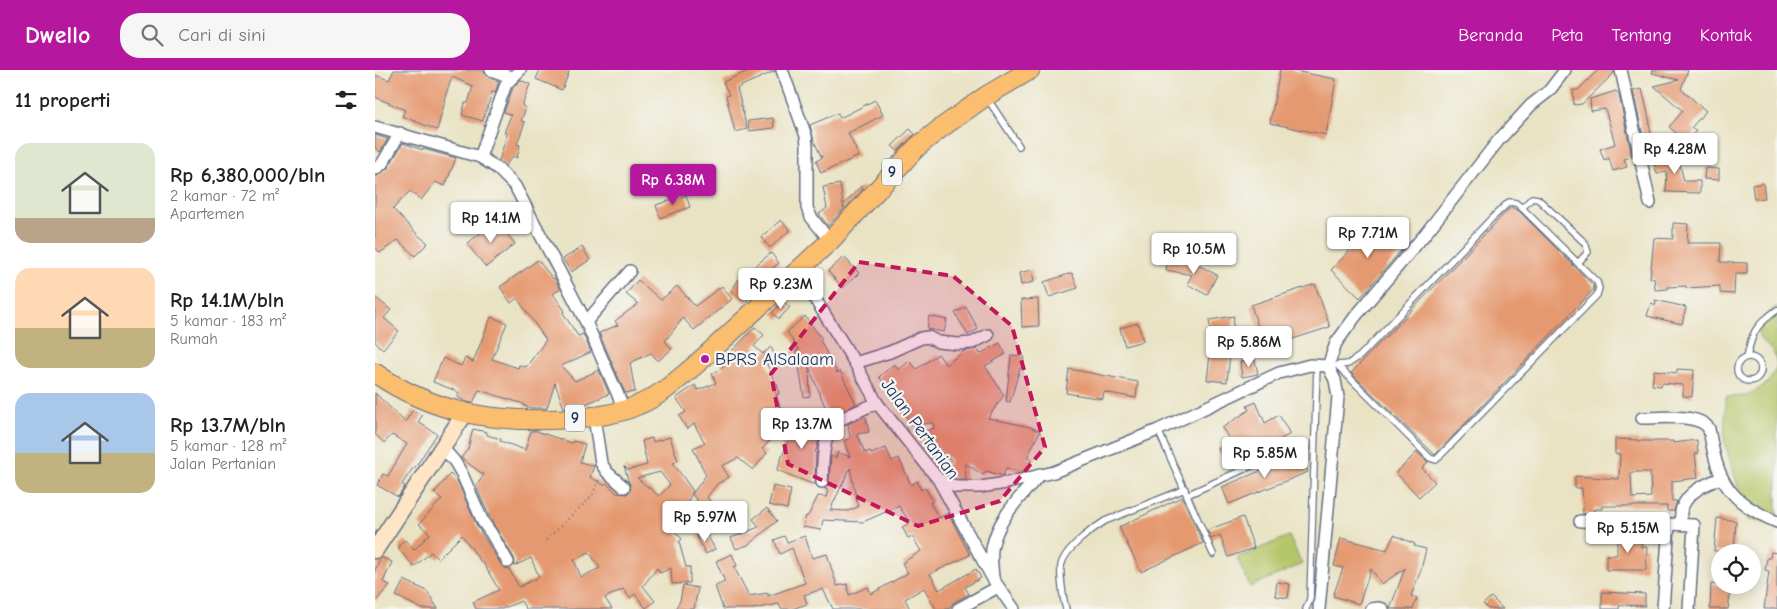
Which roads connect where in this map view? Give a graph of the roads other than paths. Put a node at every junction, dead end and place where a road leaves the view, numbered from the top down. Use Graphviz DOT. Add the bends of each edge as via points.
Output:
graph roads {
  1 [pos="491,70"];
  2 [pos="783,70"];
  3 [pos="1030,70"];
  4 [pos="1565,70"];
  5 [pos="1621,70"];
  6 [pos="516,74"];
  7 [pos="986,96"];
  8 [pos="375,126"];
  9 [pos="400,134"];
  10 [pos="1019,146"];
  11 [pos="480,157"];
  12 [pos="375,169"];
  13 [pos="1650,203"];
  14 [pos="1522,208"];
  15 [pos="829,241"];
  16 [pos="1578,263"];
  17 [pos="797,270"];
  18 [pos="630,271"];
  19 [pos="1777,310"];
  20 [pos="586,322"];
  21 [pos="988,335"];
  22 [pos="1747,357"];
  23 [pos="855,363"];
  24 [pos="1328,365"];
  25 [pos="375,373"];
  26 [pos="877,403"];
  27 [pos="625,411"];
  28 [pos="465,413"];
  29 [pos="594,417"];
  30 [pos="1642,418"];
  31 [pos="1158,430"];
  32 [pos="443,448"];
  33 [pos="1282,452"];
  34 [pos="1040,474"];
  35 [pos="1721,478"];
  36 [pos="938,479"];
  37 [pos="822,482"];
  38 [pos="624,487"];
  39 [pos="1186,492"];
  40 [pos="1579,520"];
  41 [pos="1777,522"];
  42 [pos="1669,524"];
  43 [pos="1681,524"];
  44 [pos="375,550"];
  45 [pos="1213,554"];
  46 [pos="508,562"];
  47 [pos="995,583"];
  48 [pos="958,609"];
  49 [pos="1014,609"];
  50 [pos="1066,609"];
  51 [pos="1306,609"];
  52 [pos="1319,609"];
  53 [pos="1371,609"];
  54 [pos="1383,609"];
  55 [pos="1663,609"];
  56 [pos="1689,609"];
  1 -- 6 [label="street"];
  2 -- 15 [label="street" via="807,145 807,208"];
  3 -- 7 [label="highway, 9"];
  4 -- 24 [label="street" via="1549,91 1531,105 1499,141 1355,317 1336,343"];
  5 -- 13 [label="street"];
  6 -- 11 [label="street" via="504,88"];
  7 -- 10 [label="lane"];
  7 -- 15 [label="highway, 9" via="917,147"];
  8 -- 9 [label="street"];
  9 -- 11 [label="street"];
  9 -- 12 [label="street" via="382,164"];
  11 -- 20 [label="street" via="515,186"];
  14 -- 16 [label="lane"];
  14 -- 16 [label="lane" via="1532,198 1539,199 1585,243 1587,252"];
  14 -- 24 [label="lane" via="1516,203 1507,203 1360,356 1348,364"];
  15 -- 17 [label="highway, 9"];
  16 -- 24 [label="lane" via="1597,282 1597,295 1438,459 1430,458"];
  17 -- 23 [label="street, Jalan Pertanian"];
  17 -- 27 [label="highway, 9" via="700,362 652,398"];
  18 -- 20 [label="street"];
  19 -- 22 [label="lane" via="1753,333"];
  20 -- 27 [label="street"];
  21 -- 23 [label="street" via="972,343 958,344 921,338"];
  22 -- 22 [label="lane" via="1755,359 1761,368 1759,376 1752,380 1741,378 1737,371 1740,360"];
  23 -- 26 [label="street, Jalan Pertanian"];
  24 -- 31 [label="street" via="1279,373"];
  24 -- 51 [label="lane" via="1310,599"];
  24 -- 52 [label="street" via="1338,396"];
  25 -- 28 [label="highway, 9" via="428,402"];
  26 -- 36 [label="street, Jalan Pertanian"];
  26 -- 37 [label="street" via="831,428 825,445"];
  27 -- 29 [label="highway, 9"];
  28 -- 29 [label="highway, 9" via="529,420"];
  28 -- 32 [label="main road"];
  29 -- 38 [label="street" via="600,460"];
  30 -- 35 [label="street" via="1697,419 1707,425"];
  31 -- 34 [label="street" via="1054,472"];
  31 -- 39 [label="lane"];
  32 -- 44 [label="main road"];
  32 -- 46 [label="street" via="455,462 483,522"];
  33 -- 39 [label="lane"];
  34 -- 36 [label="street" via="969,488 956,487"];
  34 -- 47 [label="street" via="1006,514 997,532 992,550"];
  35 -- 41 [label="street" via="1745,505"];
  35 -- 43 [label="street" via="1701,486 1686,500 1681,508"];
  36 -- 47 [label="street, Jalan Pertanian"];
  39 -- 45 [label="lane"];
  39 -- 50 [label="lane" via="1105,521 1076,544 1061,566"];
  40 -- 42 [label="street"];
  42 -- 43 [label="street"];
  42 -- 55 [label="street"];
  43 -- 56 [label="street" via="1694,525"];
  47 -- 48 [label="street"];
  47 -- 49 [label="street, Jalan Pertanian"];
  53 -- 54 [label="street"];
}
